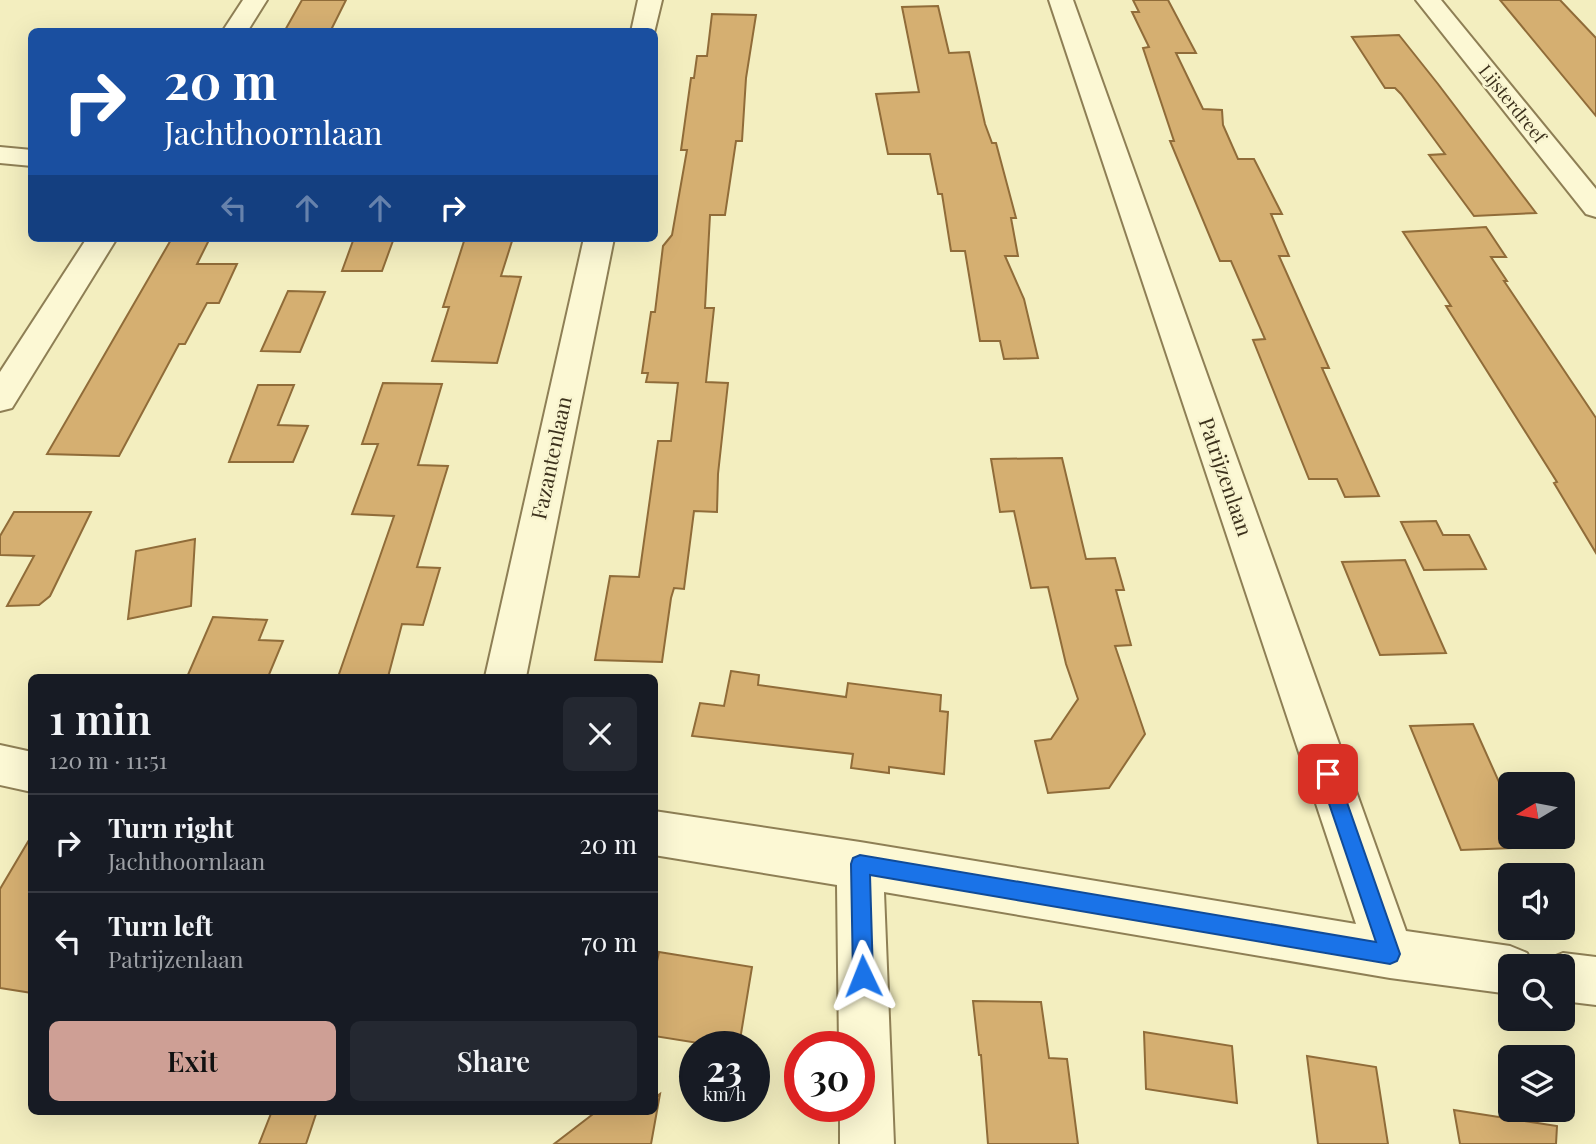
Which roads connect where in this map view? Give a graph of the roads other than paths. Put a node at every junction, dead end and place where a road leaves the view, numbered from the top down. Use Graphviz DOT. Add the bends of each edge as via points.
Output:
graph roads {
  1 [pos="254,0"];
  2 [pos="650,0"];
  3 [pos="1060,0"];
  4 [pos="1428,0"];
  5 [pos="236,28"];
  6 [pos="644,28"];
  7 [pos="0,155"];
  8 [pos="28,158"];
  9 [pos="1596,208"];
  10 [pos="100,242"];
  11 [pos="598,242"];
  12 [pos="0,399"];
  13 [pos="506,674"];
  14 [pos="0,765"];
  15 [pos="28,771"];
  16 [pos="658,835"];
  17 [pos="860,864"];
  18 [pos="1390,954"];
  19 [pos="1498,968"];
  20 [pos="1575,978"];
  21 [pos="1596,981"];
  22 [pos="867,1144"];
  1 -- 5 [label="street"];
  2 -- 6 [label="street"];
  3 -- 18 [label="street, Patrijzenlaan"];
  4 -- 9 [label="street, Lijsterdreef"];
  7 -- 8 [label="street"];
  10 -- 12 [label="street"];
  11 -- 13 [label="street, Fazantenlaan"];
  14 -- 15 [label="street"];
  16 -- 17 [label="street"];
  17 -- 18 [label="street"];
  17 -- 22 [label="street"];
  18 -- 19 [label="street"];
  20 -- 21 [label="street"];
}
